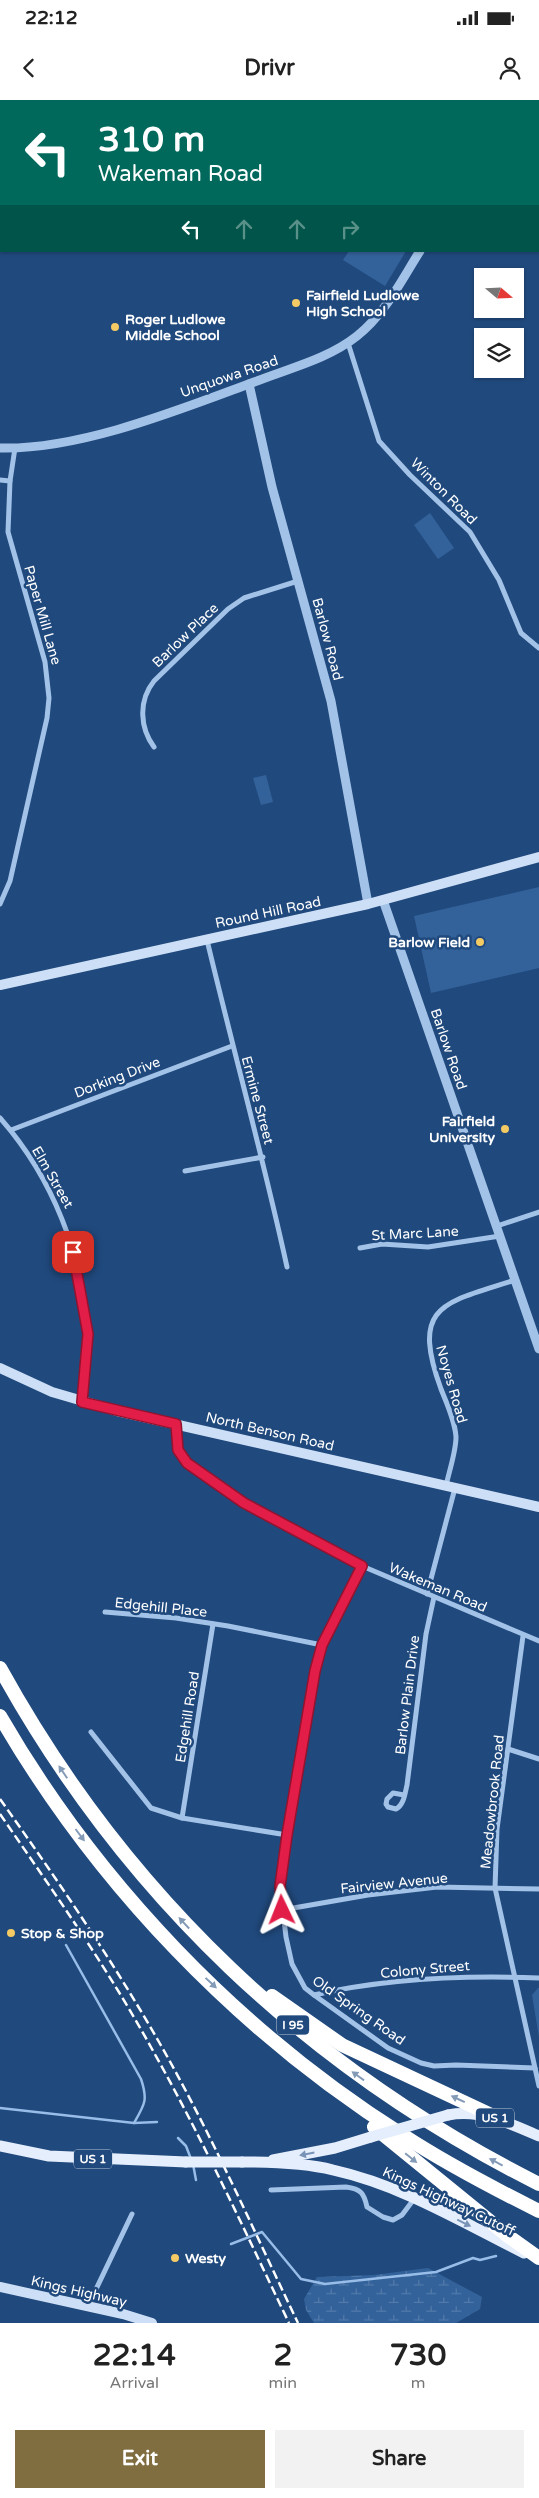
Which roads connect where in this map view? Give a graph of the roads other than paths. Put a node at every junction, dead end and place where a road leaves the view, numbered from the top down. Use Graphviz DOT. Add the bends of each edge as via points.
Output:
graph roads {
  1 [pos="419,252"];
  2 [pos="348,343"];
  3 [pos="249,384"];
  4 [pos="0,448"];
  5 [pos="15,448"];
  6 [pos="0,480"];
  7 [pos="10,481"];
  8 [pos="298,581"];
  9 [pos="539,648"];
  10 [pos="154,747"];
  11 [pos="539,857"];
  12 [pos="383,900"];
  13 [pos="0,904"];
  14 [pos="368,904"];
  15 [pos="207,939"];
  16 [pos="0,985"];
  17 [pos="232,1046"];
  18 [pos="0,1118"];
  19 [pos="11,1130"];
  20 [pos="263,1157"];
  21 [pos="185,1171"];
  22 [pos="539,1212"];
  23 [pos="498,1226"];
  24 [pos="500,1236"];
  25 [pos="360,1248"];
  26 [pos="287,1267"];
  27 [pos="515,1280"];
  28 [pos="539,1349"];
  29 [pos="0,1368"];
  30 [pos="82,1402"];
  31 [pos="176,1424"];
  32 [pos="450,1487"];
  33 [pos="539,1508"];
  34 [pos="362,1566"];
  35 [pos="426,1594"];
  36 [pos="434,1598"];
  37 [pos="105,1612"];
  38 [pos="214,1624"];
  39 [pos="523,1636"];
  40 [pos="539,1641"];
  41 [pos="322,1645"];
  42 [pos="0,1668"];
  43 [pos="2,1719"];
  44 [pos="92,1732"];
  45 [pos="508,1749"];
  46 [pos="539,1759"];
  47 [pos="404,1796"];
  48 [pos="182,1818"];
  49 [pos="287,1835"];
  50 [pos="495,1888"];
  51 [pos="539,1889"];
  52 [pos="282,1910"];
  53 [pos="201,1940"];
  54 [pos="515,1977"];
  55 [pos="539,1978"];
  56 [pos="314,1996"];
  57 [pos="308,2068"];
  58 [pos="535,2068"];
  59 [pos="539,2086"];
  60 [pos="502,2120"];
  61 [pos="539,2136"];
  62 [pos="0,2146"];
  63 [pos="337,2147"];
  64 [pos="256,2162"];
  65 [pos="337,2171"];
  66 [pos="539,2184"];
  67 [pos="271,2190"];
  68 [pos="414,2198"];
  69 [pos="539,2211"];
  70 [pos="132,2214"];
  71 [pos="539,2259"];
  72 [pos="0,2287"];
  73 [pos="88,2306"];
  74 [pos="146,2322"];
  1 -- 2 [label="street, Unquowa Road" via="382,310"];
  2 -- 3 [label="street, Unquowa Road" via="307,363"];
  2 -- 9 [label="street, Winton Road" via="379,441 470,532 499,580 521,633"];
  3 -- 5 [label="street, Unquowa Road" via="134,424 74,440"];
  3 -- 8 [label="street, Barlow Road"];
  4 -- 5 [label="street, Unquowa Road"];
  5 -- 7 [label="street, Paper Mill Lane"];
  6 -- 7 [label="street"];
  7 -- 13 [label="street, Paper Mill Lane" via="8,532 46,662 49,698 10,881"];
  8 -- 10 [label="street, Barlow Place" via="244,598 228,609 154,682 146,694 143,710 144,729"];
  8 -- 14 [label="street, Barlow Road" via="331,701"];
  11 -- 12 [label="main road, Round Hill Road"];
  12 -- 14 [label="main road, Round Hill Road"];
  12 -- 23 [label="street, Barlow Road"];
  14 -- 15 [label="main road, Round Hill Road"];
  15 -- 16 [label="main road, Round Hill Road"];
  15 -- 17 [label="street, Ermine Street"];
  17 -- 19 [label="street, Dorking Drive"];
  17 -- 20 [label="street, Ermine Street"];
  18 -- 19 [label="street, Elm Street"];
  19 -- 30 [label="street, Elm Street" via="61,1212 69,1235 88,1334"];
  20 -- 21 [label="street"];
  20 -- 26 [label="street, Ermine Street"];
  22 -- 23 [label="street"];
  23 -- 24 [label="street, Barlow Road"];
  24 -- 25 [label="street, St Marc Lane" via="428,1247 382,1244"];
  24 -- 27 [label="street, Barlow Road"];
  27 -- 28 [label="street, Barlow Road"];
  27 -- 32 [label="street, Noyes Road" via="454,1300 439,1312 431,1326 428,1343 432,1363 456,1438"];
  29 -- 30 [label="main road, North Benson Road"];
  30 -- 31 [label="main road, North Benson Road"];
  31 -- 32 [label="main road, North Benson Road"];
  31 -- 34 [label="street, Wakeman Road" via="178,1450 187,1463 244,1503"];
  32 -- 33 [label="main road, North Benson Road"];
  32 -- 35 [label="street, Noyes Road"];
  34 -- 35 [label="street, Wakeman Road"];
  34 -- 41 [label="street, Old Spring Road"];
  35 -- 36 [label="street, Wakeman Road"];
  36 -- 39 [label="street, Wakeman Road"];
  36 -- 47 [label="street, Barlow Plain Drive" via="426,1634 415,1736"];
  37 -- 38 [label="street, Edgehill Place"];
  38 -- 41 [label="street"];
  38 -- 48 [label="street, Edgehill Road"];
  39 -- 40 [label="street, Wakeman Road"];
  39 -- 45 [label="street, Meadowbrook Road"];
  41 -- 49 [label="street, Old Spring Road"];
  53 -- 42 [label="highway, I 95, one-way" via="144,1878 91,1812 43,1742"];
  43 -- 57 [label="highway, I 95, one-way" via="72,1825 149,1920 222,1994"];
  44 -- 48 [label="street" via="148,1806"];
  45 -- 46 [label="street"];
  45 -- 50 [label="street, Meadowbrook Road" via="497,1829"];
  48 -- 49 [label="street"];
  49 -- 52 [label="street, Old Spring Road" via="280,1886"];
  50 -- 51 [label="street, Fairview Avenue"];
  50 -- 52 [label="street, Fairview Avenue" via="437,1887"];
  50 -- 54 [label="street, Meadowbrook Road"];
  52 -- 56 [label="street, Old Spring Road" via="292,1964"];
  60 -- 53 [label="highway, one-way" via="327,2036"];
  66 -- 53 [label="highway, I 95, one-way" via="444,2133 350,2070 276,2011"];
  54 -- 55 [label="street, Colony Street"];
  54 -- 56 [label="street, Colony Street" via="410,1979"];
  54 -- 58 [label="street, Meadowbrook Road"];
  56 -- 58 [label="street, Old Spring Road" via="388,2048 421,2063"];
  57 -- 69 [label="highway, I 95" via="403,2136"];
  57 -- 71 [label="highway, one-way" via="370,2125"];
  58 -- 59 [label="street, Meadowbrook Road"];
  60 -- 61 [label="main road, Kings Highway Cutoff / US 1"];
  60 -- 63 [label="main road, Kings Highway Cutoff / US 1, bridge" via="481,2114 448,2115"];
  62 -- 64 [label="main road, Kings Highway Cutoff / US 1, bridge" via="49,2156"];
  63 -- 64 [label="main road, Kings Highway Cutoff / US 1, one-way"];
  63 -- 65 [label="main road" via="331,2157"];
  64 -- 65 [label="main road, Kings Highway Cutoff / US 1"];
  65 -- 68 [label="main road, Kings Highway Cutoff / US 1"];
  67 -- 68 [label="street" via="358,2188 365,2195 368,2207 393,2220 402,2215"];
  68 -- 71 [label="main road, Kings Highway Cutoff / US 1, one-way"];
  70 -- 73 [label="street"];
  72 -- 73 [label="main road, Kings Highway"];
  73 -- 74 [label="main road, Kings Highway"];
}
